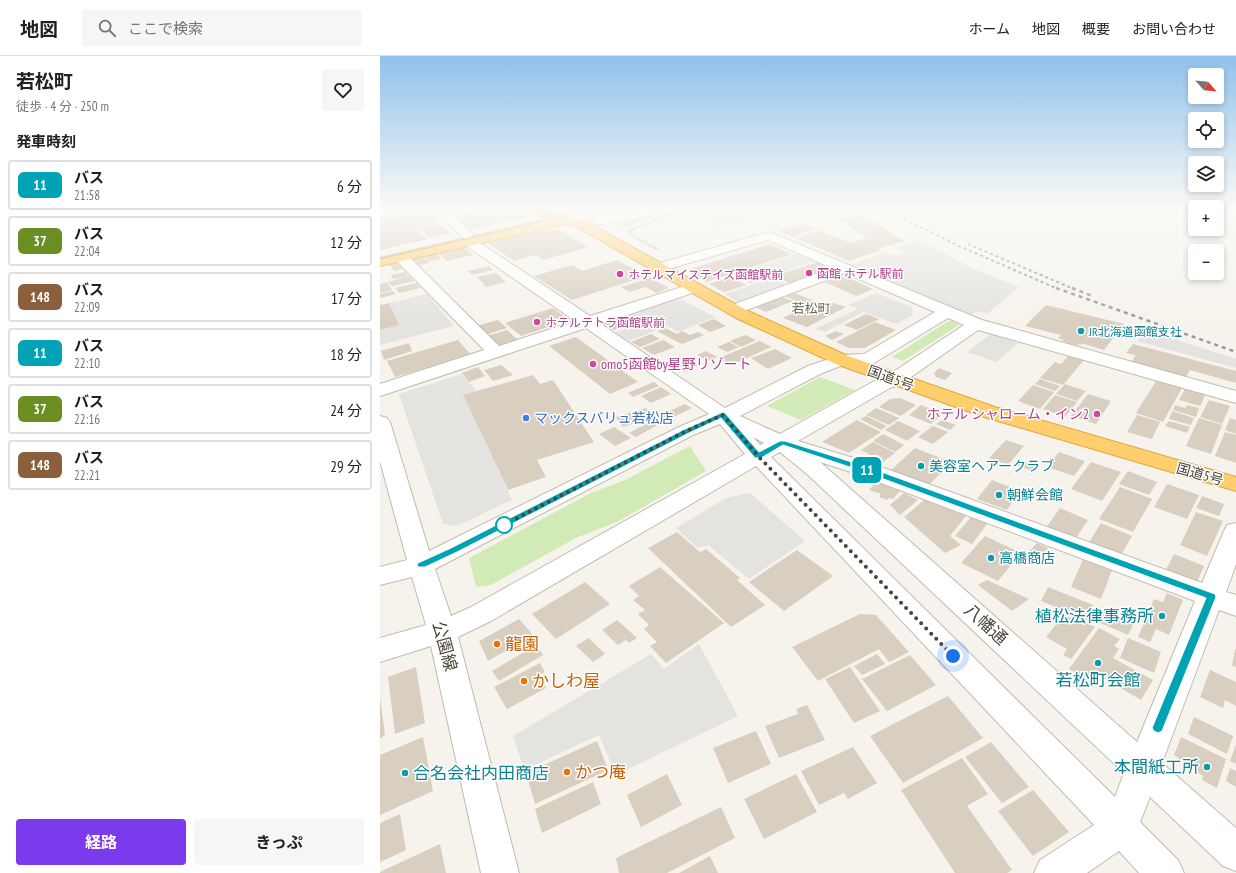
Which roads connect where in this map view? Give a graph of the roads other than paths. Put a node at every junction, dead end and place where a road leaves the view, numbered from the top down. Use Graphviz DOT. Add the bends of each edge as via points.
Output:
graph roads {
  1 [pos="423,246"];
  2 [pos="439,246"];
  3 [pos="480,246"];
  4 [pos="620,246"];
  5 [pos="734,246"];
  6 [pos="793,246"];
  7 [pos="380,254"];
  8 [pos="401,257"];
  9 [pos="380,262"];
  10 [pos="658,268"];
  11 [pos="846,268"];
  12 [pos="693,288"];
  13 [pos="733,310"];
  14 [pos="947,312"];
  15 [pos="587,322"];
  16 [pos="976,324"];
  17 [pos="496,353"];
  18 [pos="841,360"];
  19 [pos="894,380"];
  20 [pos="380,390"];
  21 [pos="1236,397"];
  22 [pos="723,415"];
  23 [pos="380,422"];
  24 [pos="782,443"];
  25 [pos="758,456"];
  26 [pos="1236,484"];
  27 [pos="1236,531"];
  28 [pos="422,565"];
  29 [pos="380,576"];
  30 [pos="1224,601"];
  31 [pos="442,632"];
  32 [pos="380,650"];
  33 [pos="1143,767"];
  34 [pos="1120,828"];
  35 [pos="1236,854"];
  36 [pos="500,873"];
  37 [pos="1053,873"];
  38 [pos="1165,873"];
  1 -- 7 [label="highway"];
  2 -- 8 [label="highway"];
  3 -- 15 [label="street"];
  4 -- 10 [label="highway, 国道5号"];
  5 -- 10 [label="street"];
  6 -- 11 [label="street"];
  8 -- 9 [label="highway"];
  8 -- 17 [label="street"];
  10 -- 12 [label="highway, 国道5号"];
  11 -- 13 [label="street"];
  11 -- 14 [label="street"];
  12 -- 13 [label="highway, 国道5号"];
  12 -- 15 [label="street"];
  13 -- 18 [label="highway, 国道5号" via="767,328"];
  14 -- 16 [label="street"];
  14 -- 18 [label="street" via="868,359"];
  15 -- 17 [label="street"];
  15 -- 22 [label="street"];
  16 -- 19 [label="street"];
  16 -- 21 [label="street"];
  17 -- 20 [label="street"];
  18 -- 19 [label="highway, 国道5号"];
  18 -- 22 [label="street" via="814,370"];
  19 -- 24 [label="street"];
  19 -- 26 [label="highway, 国道5号"];
  22 -- 24 [label="street, 八幡通"];
  22 -- 25 [label="street"];
  22 -- 28 [label="street" via="686,431"];
  23 -- 28 [label="street, 公園線"];
  24 -- 25 [label="street"];
  24 -- 30 [label="street" via="865,469"];
  24 -- 33 [label="street, 八幡通" via="826,479"];
  25 -- 31 [label="street" via="481,614"];
  25 -- 34 [label="street"];
  27 -- 30 [label="street"];
  28 -- 29 [label="street"];
  28 -- 31 [label="street, 公園線"];
  30 -- 33 [label="street"];
  31 -- 32 [label="street"];
  31 -- 36 [label="street, 公園線"];
  33 -- 34 [label="street"];
  33 -- 35 [label="street, 八幡通"];
  34 -- 37 [label="street"];
  34 -- 38 [label="street"];
}
